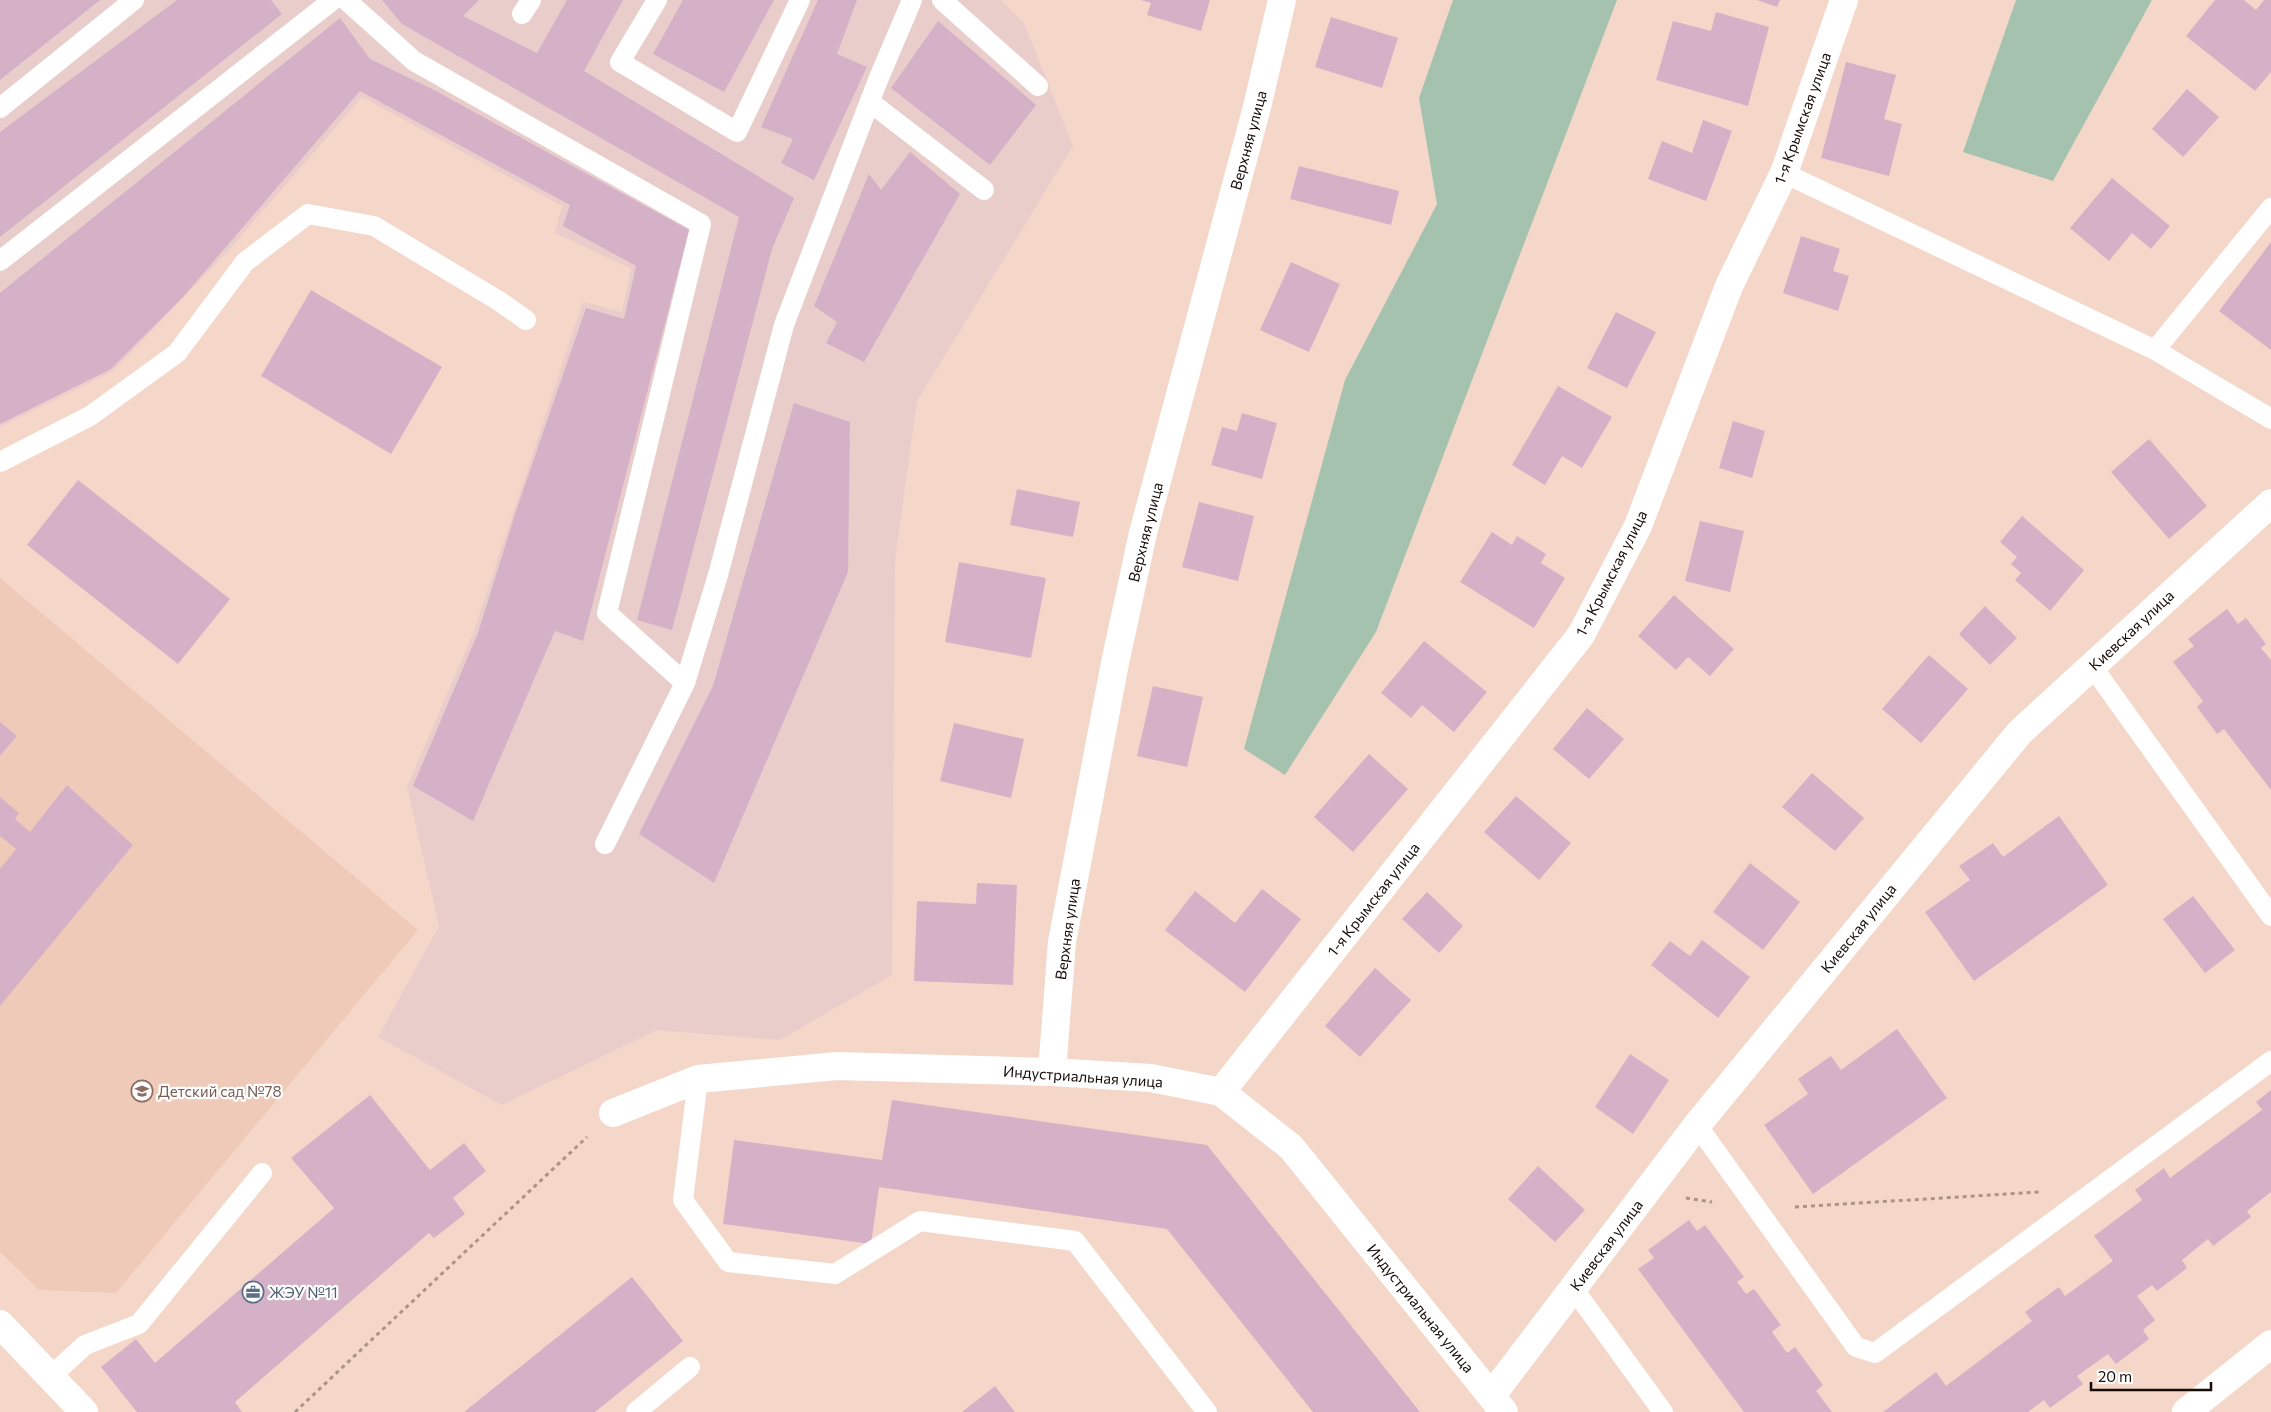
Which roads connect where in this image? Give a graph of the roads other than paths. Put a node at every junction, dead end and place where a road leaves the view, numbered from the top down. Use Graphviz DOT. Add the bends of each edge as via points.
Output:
graph roads {
  1 [pos="134,0"];
  2 [pos="333,0"];
  3 [pos="346,0"];
  4 [pos="657,0"];
  5 [pos="800,0"];
  6 [pos="912,0"];
  7 [pos="942,0"];
  8 [pos="1282,0"];
  9 [pos="1844,0"];
  10 [pos="1038,86"];
  11 [pos="870,102"];
  12 [pos="0,108"];
  13 [pos="1784,173"];
  14 [pos="984,190"];
  15 [pos="2271,208"];
  16 [pos="0,262"];
  17 [pos="526,320"];
  18 [pos="2155,350"];
  19 [pos="2271,419"];
  20 [pos="0,462"];
  21 [pos="2271,503"];
  22 [pos="2092,666"];
  23 [pos="685,683"];
  24 [pos="605,844"];
  25 [pos="2271,916"];
  26 [pos="2271,1061"];
  27 [pos="1052,1072"];
  28 [pos="698,1079"];
  29 [pos="1221,1092"];
  30 [pos="613,1113"];
  31 [pos="1697,1125"];
  32 [pos="262,1173"];
  33 [pos="1573,1288"];
  34 [pos="0,1324"];
  35 [pos="2271,1344"];
  36 [pos="690,1367"];
  37 [pos="50,1376"];
  38 [pos="1498,1404"];
  39 [pos="84,1412"];
  40 [pos="636,1412"];
  41 [pos="1207,1412"];
  42 [pos="1663,1412"];
  43 [pos="2186,1412"];
  1 -- 12 [label="lane"];
  2 -- 16 [label="lane"];
  3 -- 23 [label="lane" via="414,61 701,224 607,613"];
  4 -- 5 [label="lane" via="620,62 738,132"];
  6 -- 11 [label="lane"];
  7 -- 10 [label="lane"];
  8 -- 27 [label="street, Верхняя улица" via="1257,107 1143,533 1114,663 1062,942"];
  9 -- 13 [label="street, 1-я Крымская улица"];
  11 -- 14 [label="lane"];
  11 -- 23 [label="lane" via="784,325 718,575"];
  13 -- 18 [label="lane"];
  13 -- 29 [label="street, 1-я Крымская улица" via="1729,286 1638,526 1581,635"];
  15 -- 18 [label="lane"];
  17 -- 20 [label="lane" via="374,226 308,214 245,262 177,353 90,416"];
  18 -- 19 [label="lane"];
  21 -- 22 [label="street, Киевская улица"];
  22 -- 25 [label="lane"];
  22 -- 31 [label="street, Киевская улица" via="2020,732"];
  23 -- 24 [label="lane"];
  26 -- 31 [label="lane" via="1875,1352 1856,1347"];
  27 -- 28 [label="street, Индустриальная улица" via="837,1066"];
  27 -- 29 [label="street, Индустриальная улица" via="1151,1078"];
  28 -- 30 [label="street, Индустриальная улица"];
  28 -- 41 [label="lane" via="683,1200 728,1262 836,1274 920,1221 1074,1241"];
  29 -- 38 [label="street, Индустриальная улица" via="1291,1146"];
  31 -- 33 [label="street, Киевская улица"];
  32 -- 37 [label="lane" via="139,1324 85,1345"];
  33 -- 38 [label="street, Киевская улица"];
  33 -- 42 [label="lane"];
  34 -- 37 [label="street"];
  35 -- 43 [label="street"];
  36 -- 40 [label="lane"];
  37 -- 39 [label="street"];
}
